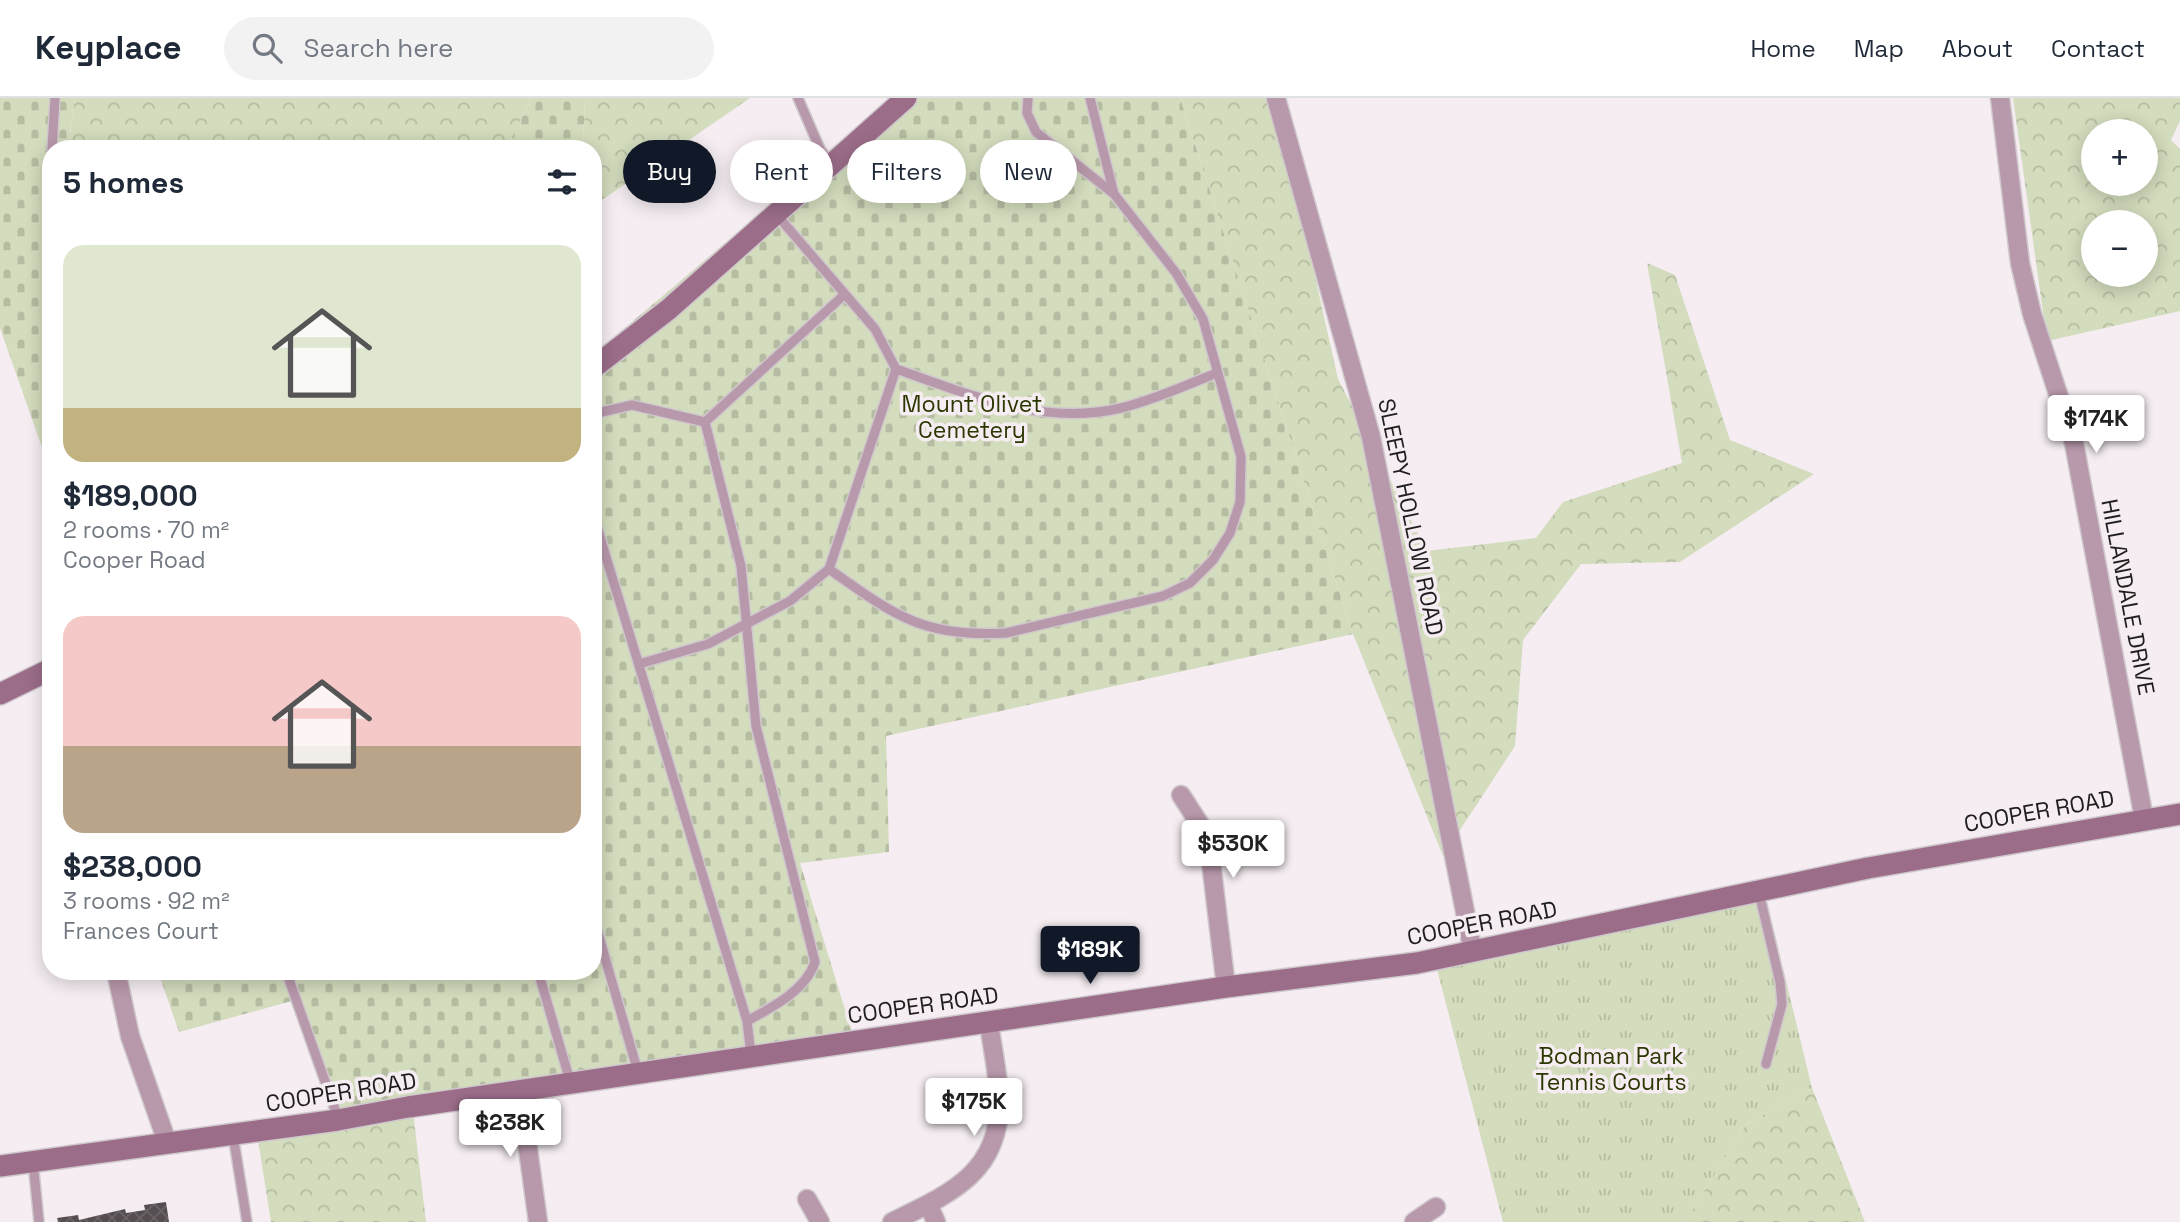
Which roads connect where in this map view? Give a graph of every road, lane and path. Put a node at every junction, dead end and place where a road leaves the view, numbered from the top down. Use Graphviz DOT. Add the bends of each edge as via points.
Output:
graph roads {
  1 [pos="55,98"];
  2 [pos="798,98"];
  3 [pos="906,98"];
  4 [pos="1028,98"];
  5 [pos="1090,98"];
  6 [pos="1276,98"];
  7 [pos="2000,98"];
  8 [pos="53,140"];
  9 [pos="816,140"];
  10 [pos="833,164"];
  11 [pos="1115,194"];
  12 [pos="789,203"];
  13 [pos="776,214"];
  14 [pos="845,294"];
  15 [pos="602,361"];
  16 [pos="896,369"];
  17 [pos="1217,373"];
  18 [pos="602,412"];
  19 [pos="705,422"];
  20 [pos="602,543"];
  21 [pos="829,569"];
  22 [pos="746,624"];
  23 [pos="639,664"];
  24 [pos="42,674"];
  25 [pos="0,695"];
  26 [pos="1181,795"];
  27 [pos="2180,814"];
  28 [pos="2144,819"];
  29 [pos="1759,893"];
  30 [pos="602,947"];
  31 [pos="1473,952"];
  32 [pos="118,980"];
  33 [pos="289,980"];
  34 [pos="541,980"];
  35 [pos="1226,987"];
  36 [pos="747,1021"];
  37 [pos="989,1022"];
  38 [pos="751,1057"];
  39 [pos="1766,1064"];
  40 [pos="638,1073"];
  41 [pos="571,1083"];
  42 [pos="520,1091"];
  43 [pos="338,1120"];
  44 [pos="233,1135"];
  45 [pos="167,1142"];
  46 [pos="33,1162"];
  47 [pos="0,1166"];
  48 [pos="807,1199"];
  49 [pos="928,1204"];
  50 [pos="1436,1207"];
  51 [pos="39,1222"];
  52 [pos="247,1222"];
  53 [pos="538,1222"];
  54 [pos="820,1222"];
  55 [pos="892,1222"];
  56 [pos="936,1222"];
  57 [pos="1414,1222"];
  1 -- 8 [label="lane"];
  2 -- 9 [label="lane"];
  3 -- 10 [label="street"];
  4 -- 11 [label="lane" via="1027,113 1036,132"];
  5 -- 11 [label="lane"];
  6 -- 31 [label="street, SLEEPY HOLLOW ROAD" via="1371,437"];
  7 -- 28 [label="street, HILLANDALE DRIVE" via="2020,263 2074,443"];
  11 -- 17 [label="lane" via="1176,273 1203,319"];
  12 -- 13 [label="street"];
  13 -- 14 [label="lane"];
  13 -- 15 [label="street" via="669,309"];
  14 -- 16 [label="lane" via="875,329"];
  14 -- 19 [label="lane"];
  16 -- 17 [label="lane" via="1010,407 1059,414 1121,408"];
  16 -- 21 [label="lane"];
  17 -- 21 [label="lane" via="1241,457 1240,502 1230,533 1213,560 1179,589 1019,630 979,635 924,627"];
  18 -- 19 [label="lane" via="632,405"];
  19 -- 22 [label="lane" via="738,544"];
  20 -- 23 [label="lane"];
  21 -- 22 [label="lane" via="790,601"];
  22 -- 23 [label="lane" via="708,644"];
  22 -- 36 [label="lane" via="756,726 815,961 804,983"];
  23 -- 36 [label="lane"];
  24 -- 25 [label="street"];
  26 -- 35 [label="street" via="1208,836"];
  27 -- 28 [label="street, COOPER ROAD"];
  28 -- 29 [label="street, COOPER ROAD" via="1868,868"];
  29 -- 31 [label="street, COOPER ROAD"];
  29 -- 39 [label="lane" via="1782,1004"];
  30 -- 40 [label="lane"];
  31 -- 35 [label="street, COOPER ROAD"];
  32 -- 45 [label="street" via="134,1048"];
  33 -- 43 [label="lane"];
  34 -- 41 [label="lane"];
  35 -- 37 [label="street, COOPER ROAD"];
  36 -- 38 [label="lane"];
  37 -- 38 [label="street, COOPER ROAD"];
  37 -- 49 [label="street" via="999,1101 995,1139 969,1179"];
  38 -- 40 [label="street, COOPER ROAD"];
  40 -- 41 [label="street, COOPER ROAD"];
  41 -- 42 [label="street, COOPER ROAD"];
  42 -- 43 [label="street, COOPER ROAD"];
  42 -- 53 [label="street"];
  43 -- 44 [label="street, COOPER ROAD"];
  44 -- 45 [label="street, COOPER ROAD"];
  44 -- 52 [label="lane"];
  45 -- 46 [label="street, COOPER ROAD"];
  46 -- 47 [label="street, COOPER ROAD"];
  46 -- 51 [label="lane"];
  48 -- 54 [label="street"];
  49 -- 55 [label="street"];
  49 -- 56 [label="street"];
  50 -- 57 [label="street"];
}
